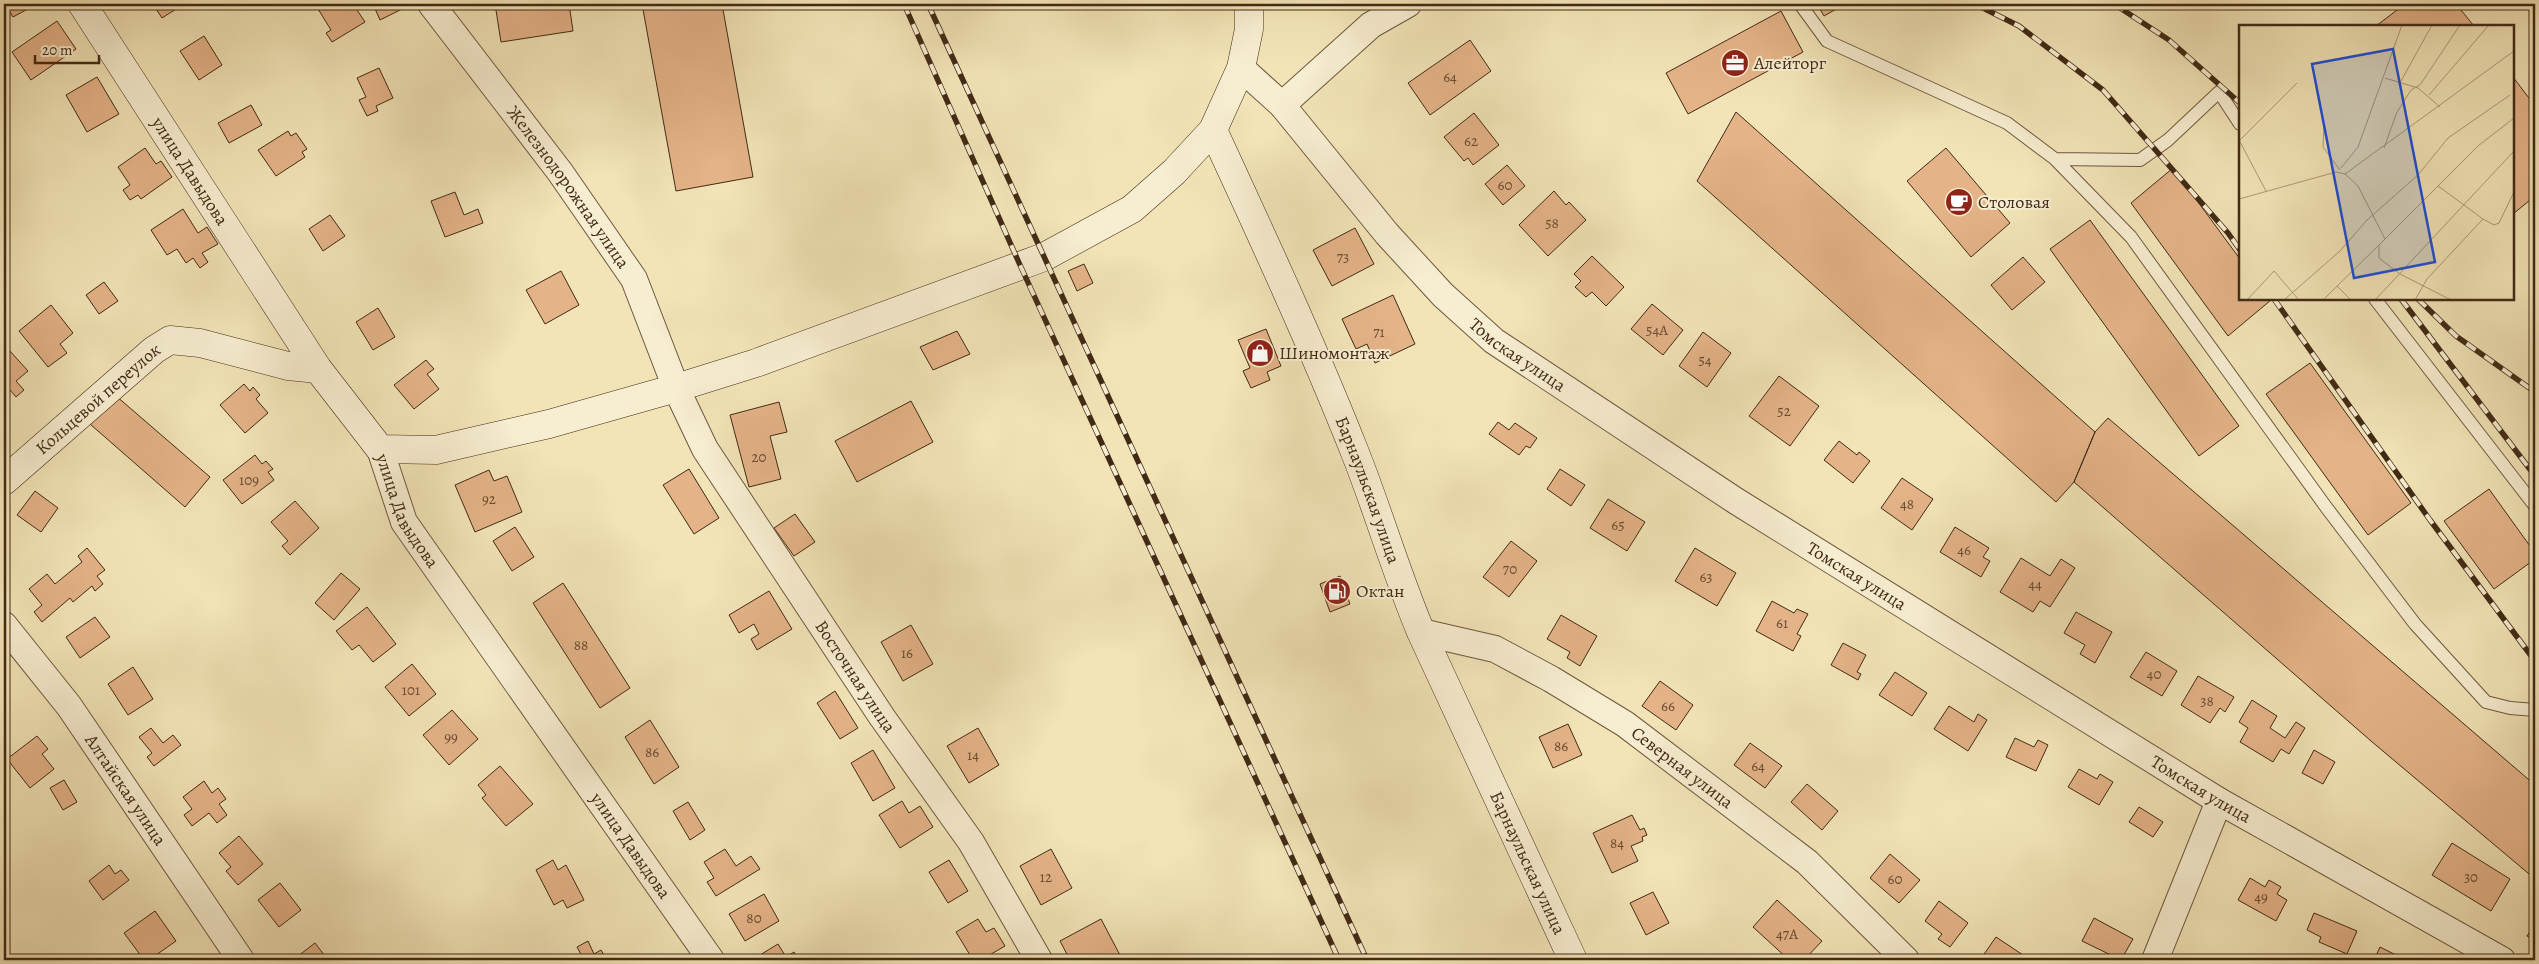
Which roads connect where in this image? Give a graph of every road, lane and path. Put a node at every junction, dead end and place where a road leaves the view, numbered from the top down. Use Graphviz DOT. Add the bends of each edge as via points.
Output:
graph roads {
  1 [pos="82,4"];
  2 [pos="431,4"];
  3 [pos="1249,4"];
  4 [pos="1408,4"];
  5 [pos="1800,4"];
  6 [pos="1241,68"];
  7 [pos="1282,105"];
  8 [pos="2239,122"];
  9 [pos="1212,130"];
  10 [pos="2055,159"];
  11 [pos="2376,300"];
  12 [pos="318,369"];
  13 [pos="676,388"];
  14 [pos="380,450"];
  15 [pos="4,481"];
  16 [pos="2535,506"];
  17 [pos="4,625"];
  18 [pos="1421,632"];
  19 [pos="2535,710"];
  20 [pos="2219,802"];
  21 [pos="241,960"];
  22 [pos="711,960"];
  23 [pos="1040,960"];
  24 [pos="1573,960"];
  25 [pos="1906,960"];
  26 [pos="2155,960"];
  27 [pos="2502,960"];
  1 -- 12 [label="main road, улица Давыдова"];
  2 -- 13 [label="street, Железнодорожная улица" via="560,172 634,279"];
  3 -- 6 [label="main road" via="1249,29"];
  4 -- 7 [label="street" via="1371,25"];
  5 -- 10 [label="lane" via="1827,41 2007,123"];
  6 -- 7 [label="street, Томская улица"];
  6 -- 9 [label="main road"];
  7 -- 20 [label="street, Томская улица" via="1387,234 1442,295 1494,341 1736,501"];
  8 -- 10 [label="lane" via="2219,92 2168,140 2140,160"];
  9 -- 13 [label="main road" via="1174,172 1132,208 1044,257 756,364"];
  9 -- 18 [label="main road, Барнаульская улица" via="1355,451"];
  10 -- 19 [label="lane" via="2131,237 2326,507 2415,624 2486,702"];
  11 -- 16 [label="lane"];
  12 -- 14 [label="main road, улица Давыдова"];
  12 -- 15 [label="main road, Кольцевой переулок" via="288,366 200,343 170,340 154,350"];
  13 -- 14 [label="main road" via="549,424 436,450"];
  13 -- 23 [label="street, Восточная улица" via="710,457 882,717 971,842"];
  14 -- 22 [label="street, улица Давыдова" via="404,522"];
  17 -- 21 [label="street, Алтайская улица" via="69,706"];
  18 -- 24 [label="main road, Барнаульская улица"];
  18 -- 25 [label="street, Северная улица" via="1495,649 1625,724 1807,862"];
  20 -- 26 [label="street"];
  20 -- 27 [label="street, Томская улица"];
}
